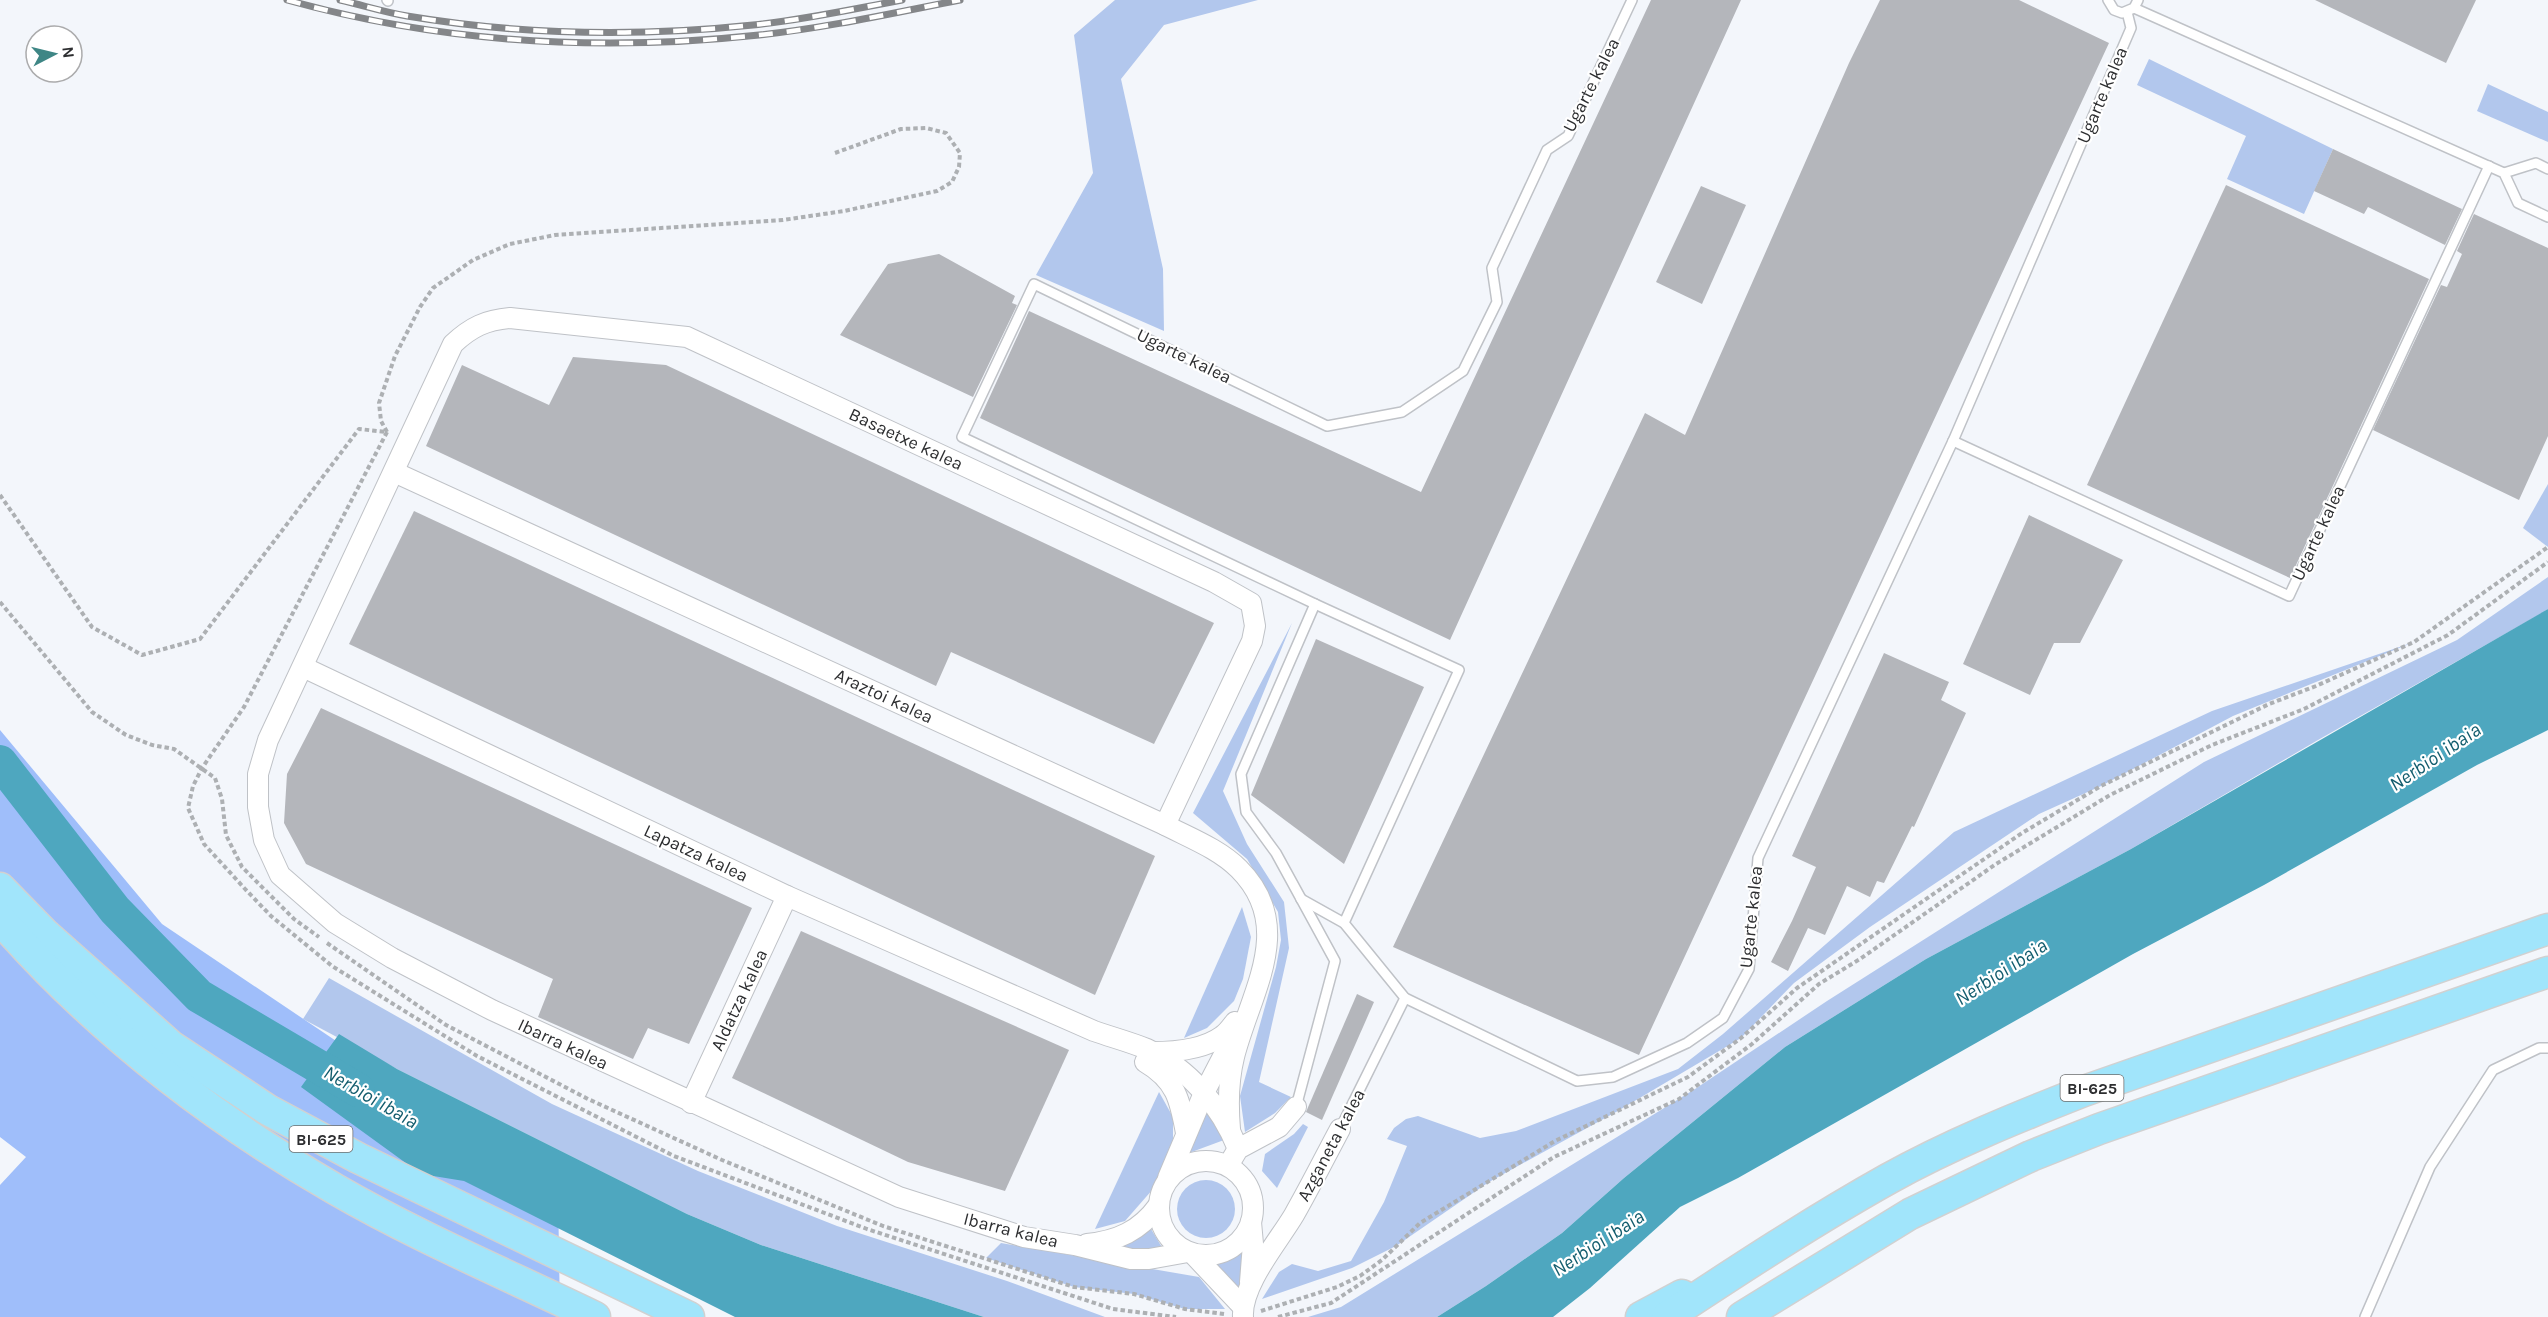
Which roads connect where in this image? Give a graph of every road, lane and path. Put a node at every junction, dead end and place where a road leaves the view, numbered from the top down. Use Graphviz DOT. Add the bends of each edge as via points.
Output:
graph roads {
  1 [pos="1632,0"];
  2 [pos="2108,0"];
  3 [pos="2133,7"];
  4 [pos="835,153"];
  5 [pos="2489,166"];
  6 [pos="2548,169"];
  7 [pos="2504,173"];
  8 [pos="2548,217"];
  9 [pos="387,432"];
  10 [pos="1953,441"];
  11 [pos="394,472"];
  12 [pos="0,495"];
  13 [pos="2548,547"];
  14 [pos="2548,562"];
  15 [pos="0,602"];
  16 [pos="1315,604"];
  17 [pos="303,667"];
  18 [pos="202,768"];
  19 [pos="1165,825"];
  20 [pos="0,888"];
  21 [pos="787,896"];
  22 [pos="1301,899"];
  23 [pos="0,920"];
  24 [pos="1344,923"];
  25 [pos="2548,929"];
  26 [pos="2540,978"];
  27 [pos="1406,998"];
  28 [pos="1253,1002"];
  29 [pos="446,1025"];
  30 [pos="1094,1031"];
  31 [pos="2548,1048"];
  32 [pos="1152,1052"];
  33 [pos="1204,1093"];
  34 [pos="691,1103"];
  35 [pos="1296,1107"];
  36 [pos="1230,1129"];
  37 [pos="1340,1129"];
  38 [pos="1186,1133"];
  39 [pos="1238,1149"];
  40 [pos="1228,1166"];
  41 [pos="1168,1180"];
  42 [pos="1158,1206"];
  43 [pos="1819,1220"];
  44 [pos="1251,1222"];
  45 [pos="1075,1245"];
  46 [pos="1191,1253"];
  47 [pos="1250,1287"];
  48 [pos="1243,1313"];
  49 [pos="595,1317"];
  50 [pos="689,1317"];
  51 [pos="1176,1317"];
  52 [pos="1278,1317"];
  53 [pos="1641,1317"];
  54 [pos="1667,1317"];
  55 [pos="1742,1317"];
  56 [pos="2366,1317"];
  1 -- 16 [label="lane, Ugarte kalea" via="1568,136 1547,150 1492,268 1497,302 1463,371 1402,412 1327,426 1034,284 962,437"];
  2 -- 3 [label="lane" via="2114,10"];
  3 -- 5 [label="lane"];
  3 -- 10 [label="lane, Ugarte kalea" via="2132,28"];
  4 -- 9 [label="path" via="901,129 926,128 946,134 960,153 952,182 937,191 783,220 555,235 510,244 473,260 433,288 394,356 379,403"];
  5 -- 7 [label="lane"];
  5 -- 10 [label="lane, Ugarte kalea" via="2289,596"];
  6 -- 7 [label="lane" via="2536,163"];
  7 -- 8 [label="lane" via="2518,203"];
  9 -- 12 [label="path" via="359,429 200,639 142,655 92,627"];
  9 -- 18 [label="path" via="244,707"];
  10 -- 27 [label="lane, Ugarte kalea" via="1758,858 1749,969 1723,1018 1687,1043 1613,1077 1577,1081"];
  11 -- 17 [label="street, Ibarra kalea"];
  11 -- 19 [label="street, Araztoi kalea"];
  11 -- 19 [label="street, Basaetxe kalea" via="453,344 482,322 510,318 687,337 1215,582 1251,603 1255,626 1252,641"];
  13 -- 48 [label="path" via="2414,642 2269,704 2101,786 2052,815 1797,988 1741,1038 1688,1077 1555,1142 1430,1217 1360,1276 1337,1287"];
  14 -- 52 [label="path" via="2448,635 2304,709 2212,745 2110,795 1996,864 1819,984 1752,1044 1679,1099 1554,1157 1331,1303"];
  15 -- 18 [label="path" via="92,712 126,735 152,746 174,748"];
  16 -- 22 [label="lane" via="1241,774 1246,812 1276,853"];
  16 -- 24 [label="lane, Ugarte kalea" via="1460,670"];
  17 -- 21 [label="street, Lapatza kalea"];
  17 -- 34 [label="street, Ibarra kalea" via="268,740 258,774 264,840 280,874 335,923 392,958 492,1010"];
  18 -- 51 [label="path" via="188,808 204,844 246,890 332,966 477,1056 674,1156 857,1226 1113,1309"];
  19 -- 28 [label="street, Araztoi kalea" via="1224,856 1252,884 1267,925 1268,948"];
  20 -- 50 [label="main road, BI-625" via="162,1039 268,1110 358,1158"];
  21 -- 30 [label="street, Lapatza kalea"];
  21 -- 34 [label="street, Aldatza kalea"];
  22 -- 24 [label="lane, Ugarte kalea"];
  22 -- 35 [label="lane" via="1335,961"];
  23 -- 49 [label="main road, BI-625" via="139,1054 249,1137 336,1189"];
  24 -- 27 [label="lane, Ugarte kalea"];
  25 -- 43 [label="main road, BI-625" via="2025,1114 1890,1178"];
  26 -- 55 [label="main road, BI-625" via="2110,1125 2031,1156 1910,1214"];
  27 -- 37 [label="lane, Azganeta kalea"];
  28 -- 32 [label="street" via="1223,1036 1195,1048"];
  28 -- 33 [label="street"];
  28 -- 36 [label="street" via="1230,1074"];
  29 -- 48 [label="path" via="722,1160 883,1226 1074,1287 1134,1294 1185,1309"];
  30 -- 32 [label="street"];
  30 -- 38 [label="street" via="1151,1065 1168,1080 1179,1101"];
  31 -- 56 [label="lane" via="2539,1048 2493,1070 2430,1167"];
  32 -- 33 [label="street" via="1189,1077"];
  33 -- 36 [label="street"];
  33 -- 38 [label="street"];
  34 -- 45 [label="street, Ibarra kalea" via="899,1197 1024,1237"];
  35 -- 39 [label="street" via="1279,1126"];
  36 -- 39 [label="street"];
  37 -- 47 [label="street, Azganeta kalea"];
  38 -- 41 [label="street"];
  39 -- 40 [label="street"];
  40 -- 41 [label="street" via="1215,1161 1195,1162 1177,1170"];
  40 -- 44 [label="street, Azganeta kalea" via="1250,1190"];
  41 -- 42 [label="street"];
  42 -- 45 [label="street, Ibarra kalea" via="1148,1220 1120,1237"];
  42 -- 46 [label="street" via="1166,1234"];
  43 -- 53 [label="main road"];
  43 -- 54 [label="main road, BI-625"];
  44 -- 46 [label="street" via="1245,1235 1222,1253"];
  44 -- 47 [label="street, Azganeta kalea"];
  45 -- 46 [label="street, Ibarra kalea" via="1131,1258"];
  46 -- 48 [label="street"];
  47 -- 48 [label="street, Azganeta kalea"];
}
